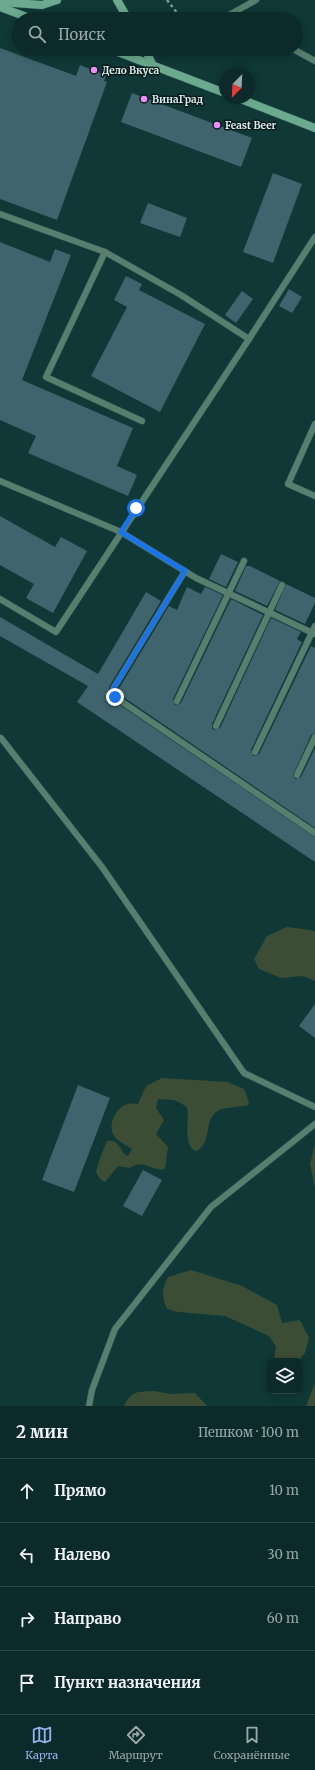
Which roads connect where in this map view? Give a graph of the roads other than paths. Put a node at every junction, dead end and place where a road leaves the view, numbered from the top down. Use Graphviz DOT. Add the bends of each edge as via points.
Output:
graph roads {
  1 [pos="57,0"];
  2 [pos="117,0"];
  3 [pos="256,0"];
  4 [pos="0,2"];
  5 [pos="0,6"];
  6 [pos="15,12"];
  7 [pos="124,12"];
  8 [pos="234,12"];
  9 [pos="303,54"];
  10 [pos="128,56"];
  11 [pos="148,56"];
  12 [pos="315,61"];
  13 [pos="153,66"];
  14 [pos="219,91"];
  15 [pos="253,104"];
  16 [pos="315,128"];
  17 [pos="0,214"];
  18 [pos="315,237"];
  19 [pos="105,252"];
  20 [pos="249,339"];
  21 [pos="142,422"];
  22 [pos="315,424"];
  23 [pos="0,482"];
  24 [pos="315,496"];
  25 [pos="121,532"];
  26 [pos="244,561"];
  27 [pos="185,571"];
  28 [pos="282,585"];
  29 [pos="228,593"];
  30 [pos="0,599"];
  31 [pos="269,612"];
  32 [pos="315,626"];
  33 [pos="313,633"];
  34 [pos="177,701"];
  35 [pos="216,726"];
  36 [pos="315,737"];
  37 [pos="1,738"];
  38 [pos="255,752"];
  39 [pos="297,774"];
  40 [pos="315,833"];
  41 [pos="315,1108"];
  42 [pos="315,1124"];
  43 [pos="89,1406"];
  1 -- 4 [label="main road" via="42,5"];
  2 -- 7 [label="main road"];
  3 -- 8 [label="lane"];
  5 -- 6 [label="main road"];
  9 -- 12 [label="lane"];
  10 -- 13 [label="main road"];
  11 -- 13 [label="main road"];
  13 -- 14 [label="main road"];
  15 -- 16 [label="main road"];
  17 -- 19 [label="lane"];
  18 -- 20 [label="lane"];
  19 -- 20 [label="lane" via="181,295"];
  19 -- 21 [label="lane" via="46,377"];
  20 -- 25 [label="lane"];
  22 -- 24 [label="lane" via="288,484"];
  23 -- 25 [label="lane"];
  25 -- 27 [label="lane"];
  25 -- 30 [label="lane" via="56,632"];
  26 -- 29 [label="lane"];
  27 -- 29 [label="lane"];
  27 -- 40 [label="lane" via="113,689 115,697"];
  28 -- 31 [label="lane"];
  29 -- 31 [label="lane"];
  29 -- 34 [label="lane"];
  31 -- 33 [label="lane"];
  31 -- 35 [label="lane"];
  32 -- 33 [label="lane"];
  33 -- 38 [label="lane"];
  36 -- 39 [label="lane"];
  37 -- 41 [label="lane" via="102,867 244,1073"];
  42 -- 43 [label="lane" via="206,1213 115,1329 92,1390"];
}
